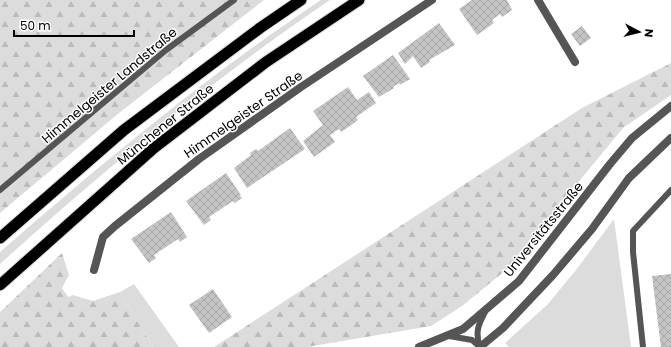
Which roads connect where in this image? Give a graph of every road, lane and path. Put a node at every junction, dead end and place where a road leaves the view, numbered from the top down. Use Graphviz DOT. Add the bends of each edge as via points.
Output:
graph roads {
  1 [pos="234,0"];
  2 [pos="301,0"];
  3 [pos="359,0"];
  4 [pos="432,0"];
  5 [pos="538,0"];
  6 [pos="575,62"];
  7 [pos="671,106"];
  8 [pos="671,138"];
  9 [pos="0,190"];
  10 [pos="671,190"];
  11 [pos="0,238"];
  12 [pos="94,270"];
  13 [pos="0,285"];
  14 [pos="485,312"];
  15 [pos="447,336"];
  16 [pos="419,347"];
  17 [pos="480,347"];
  18 [pos="644,347"];
  1 -- 9 [label="lane, Himmelgeister Landstraße" via="166,50"];
  2 -- 11 [label="highway, Münchener Straße" via="124,130"];
  3 -- 13 [label="highway, Münchener Straße" via="266,62 154,148"];
  4 -- 12 [label="street, Himmelgeister Straße" via="206,154 115,226 103,237"];
  5 -- 6 [label="street"];
  7 -- 14 [label="street, Universitätsstraße" via="632,138 519,282"];
  8 -- 17 [label="street" via="629,178 592,229 553,275"];
  10 -- 18 [label="lane" via="633,231"];
  14 -- 15 [label="street, Universitätsstraße" via="462,329"];
  14 -- 17 [label="lane" via="477,328"];
  15 -- 16 [label="street, Universitätsstraße"];
  15 -- 17 [label="lane" via="472,340"];
}
